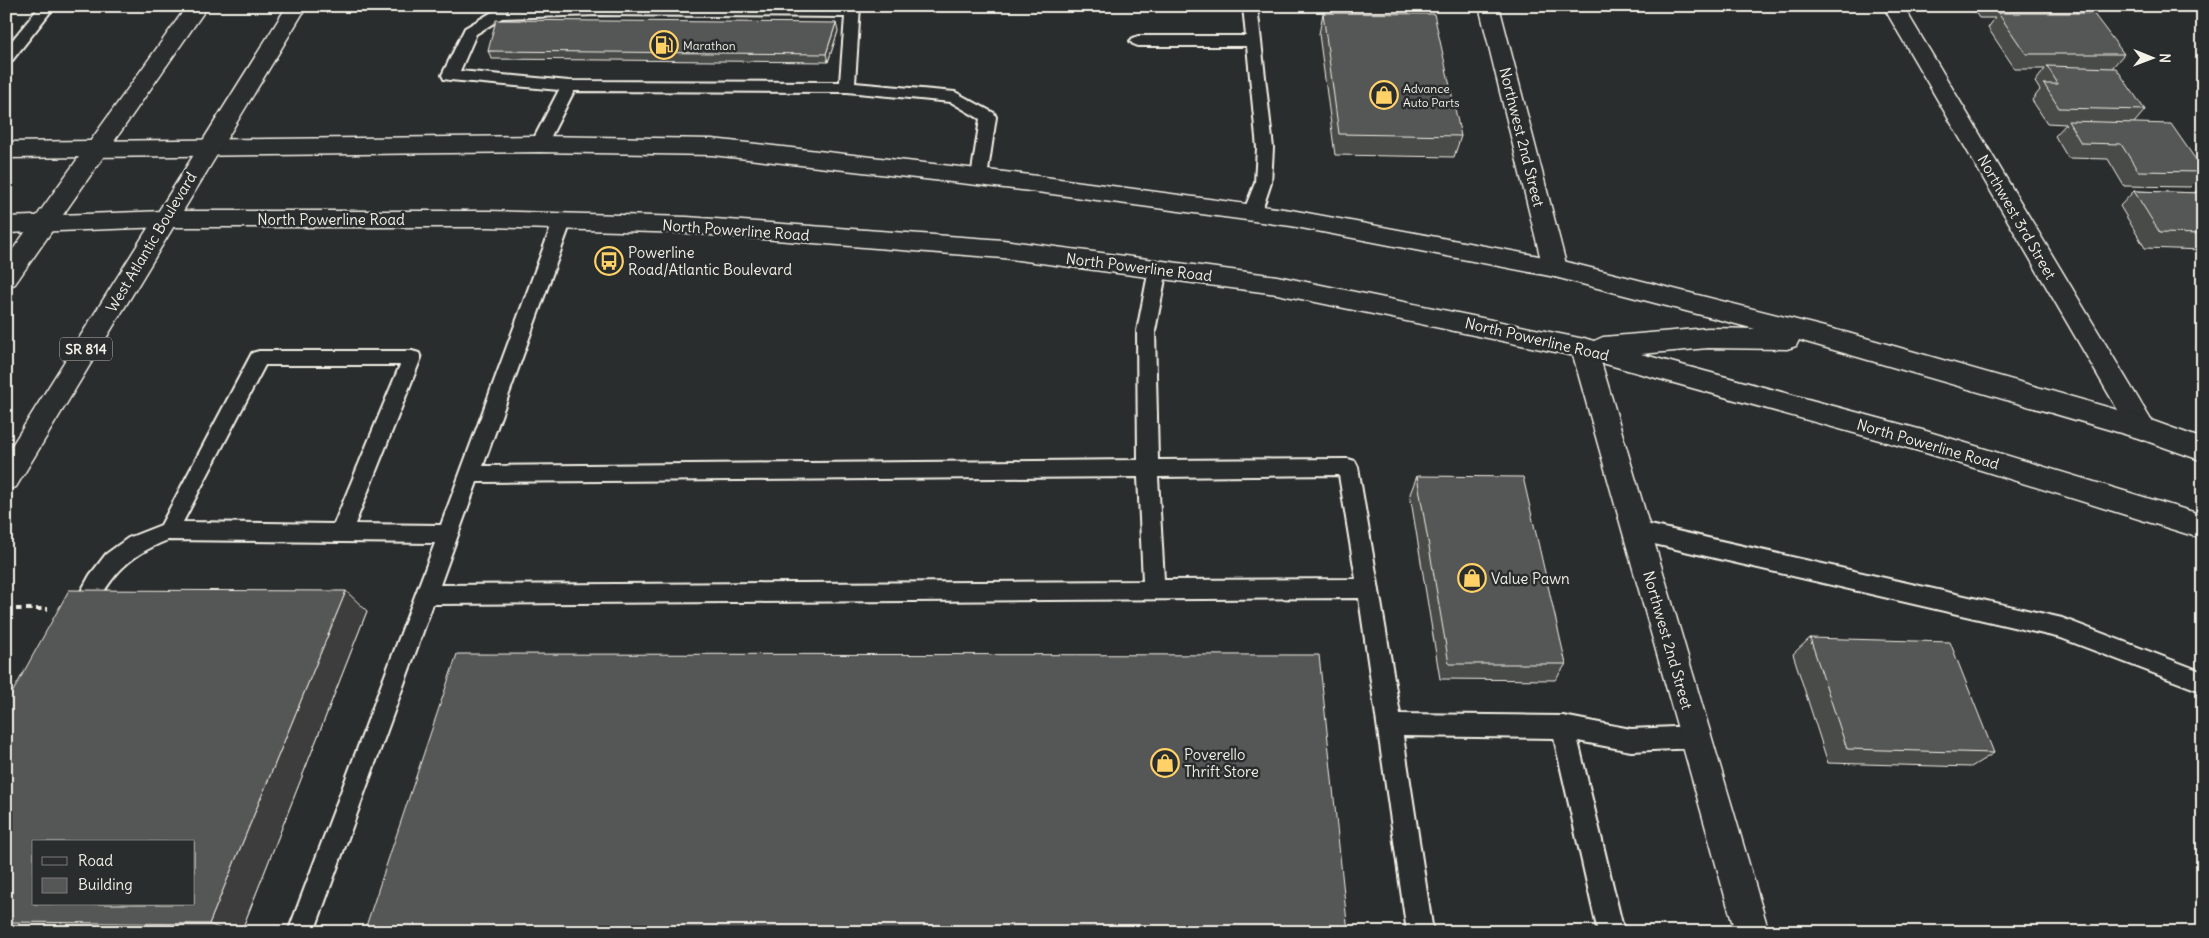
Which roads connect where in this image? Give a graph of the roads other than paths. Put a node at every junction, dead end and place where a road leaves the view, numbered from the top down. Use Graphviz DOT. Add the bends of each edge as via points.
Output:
graph roads {
  1 [pos="48,6"];
  2 [pos="198,6"];
  3 [pos="297,6"];
  4 [pos="1250,6"];
  5 [pos="1489,6"];
  6 [pos="1894,6"];
  7 [pos="598,8"];
  8 [pos="853,9"];
  9 [pos="1138,41"];
  10 [pos="1253,41"];
  11 [pos="6,59"];
  12 [pos="569,86"];
  13 [pos="847,87"];
  14 [pos="539,144"];
  15 [pos="209,147"];
  16 [pos="6,150"];
  17 [pos="96,150"];
  18 [pos="978,177"];
  19 [pos="1252,212"];
  20 [pos="165,219"];
  21 [pos="562,222"];
  22 [pos="44,224"];
  23 [pos="6,225"];
  24 [pos="1555,268"];
  25 [pos="1158,269"];
  26 [pos="6,278"];
  27 [pos="1848,343"];
  28 [pos="1584,348"];
  29 [pos="2142,428"];
  30 [pos="2203,450"];
  31 [pos="1148,470"];
  32 [pos="470,474"];
  33 [pos="6,479"];
  34 [pos="2203,527"];
  35 [pos="168,531"];
  36 [pos="1637,531"];
  37 [pos="341,533"];
  38 [pos="448,534"];
  39 [pos="1368,588"];
  40 [pos="1154,590"];
  41 [pos="426,595"];
  42 [pos="72,628"];
  43 [pos="2203,682"];
  44 [pos="1390,725"];
  45 [pos="1563,727"];
  46 [pos="1696,737"];
  47 [pos="301,932"];
  48 [pos="1420,932"];
  49 [pos="1611,932"];
  50 [pos="1752,932"];
  1 -- 11 [label="lane"];
  2 -- 17 [label="main road"];
  3 -- 15 [label="main road, West Atlantic Boulevard / SR 814"];
  4 -- 10 [label="lane"];
  5 -- 24 [label="main road, Northwest 2nd Street"];
  6 -- 29 [label="main road, Northwest 3rd Street"];
  7 -- 8 [label="lane"];
  7 -- 12 [label="lane" via="500,14 470,31 450,75"];
  8 -- 13 [label="lane"];
  9 -- 10 [label="lane"];
  10 -- 19 [label="lane" via="1265,148 1263,183"];
  12 -- 13 [label="lane"];
  12 -- 14 [label="lane"];
  13 -- 18 [label="lane" via="955,97 988,117"];
  14 -- 15 [label="main road"];
  14 -- 18 [label="main road" via="712,147"];
  15 -- 17 [label="main road"];
  15 -- 20 [label="main road, West Atlantic Boulevard / SR 814"];
  16 -- 17 [label="main road"];
  17 -- 22 [label="main road"];
  18 -- 19 [label="main road"];
  19 -- 24 [label="main road"];
  20 -- 21 [label="main road, North Powerline Road"];
  20 -- 22 [label="main road, North Powerline Road"];
  20 -- 33 [label="main road, West Atlantic Boulevard / SR 814"];
  21 -- 25 [label="main road, North Powerline Road" via="687,225 1003,249"];
  21 -- 32 [label="lane"];
  22 -- 23 [label="main road, North Powerline Road"];
  22 -- 26 [label="main road"];
  24 -- 27 [label="main road"];
  25 -- 28 [label="main road, North Powerline Road" via="1277,285"];
  25 -- 31 [label="lane" via="1146,331"];
  27 -- 28 [label="main road" via="1708,338"];
  27 -- 29 [label="main road"];
  28 -- 34 [label="main road, North Powerline Road" via="1926,442"];
  28 -- 36 [label="main road, Northwest 2nd Street"];
  29 -- 30 [label="main road"];
  31 -- 32 [label="lane"];
  31 -- 39 [label="lane" via="1348,467"];
  31 -- 40 [label="lane"];
  32 -- 38 [label="lane"];
  35 -- 37 [label="lane"];
  35 -- 37 [label="lane" via="259,358 412,358"];
  35 -- 42 [label="lane" via="129,547 114,559 95,584"];
  36 -- 43 [label="lane" via="2062,628"];
  36 -- 46 [label="main road, Northwest 2nd Street"];
  37 -- 38 [label="lane"];
  38 -- 41 [label="lane"];
  39 -- 40 [label="lane"];
  39 -- 44 [label="lane"];
  40 -- 41 [label="lane"];
  41 -- 47 [label="lane"];
  44 -- 45 [label="lane"];
  44 -- 48 [label="lane"];
  45 -- 46 [label="lane" via="1631,740"];
  45 -- 49 [label="lane"];
  46 -- 50 [label="main road, Northwest 2nd Street"];
}
